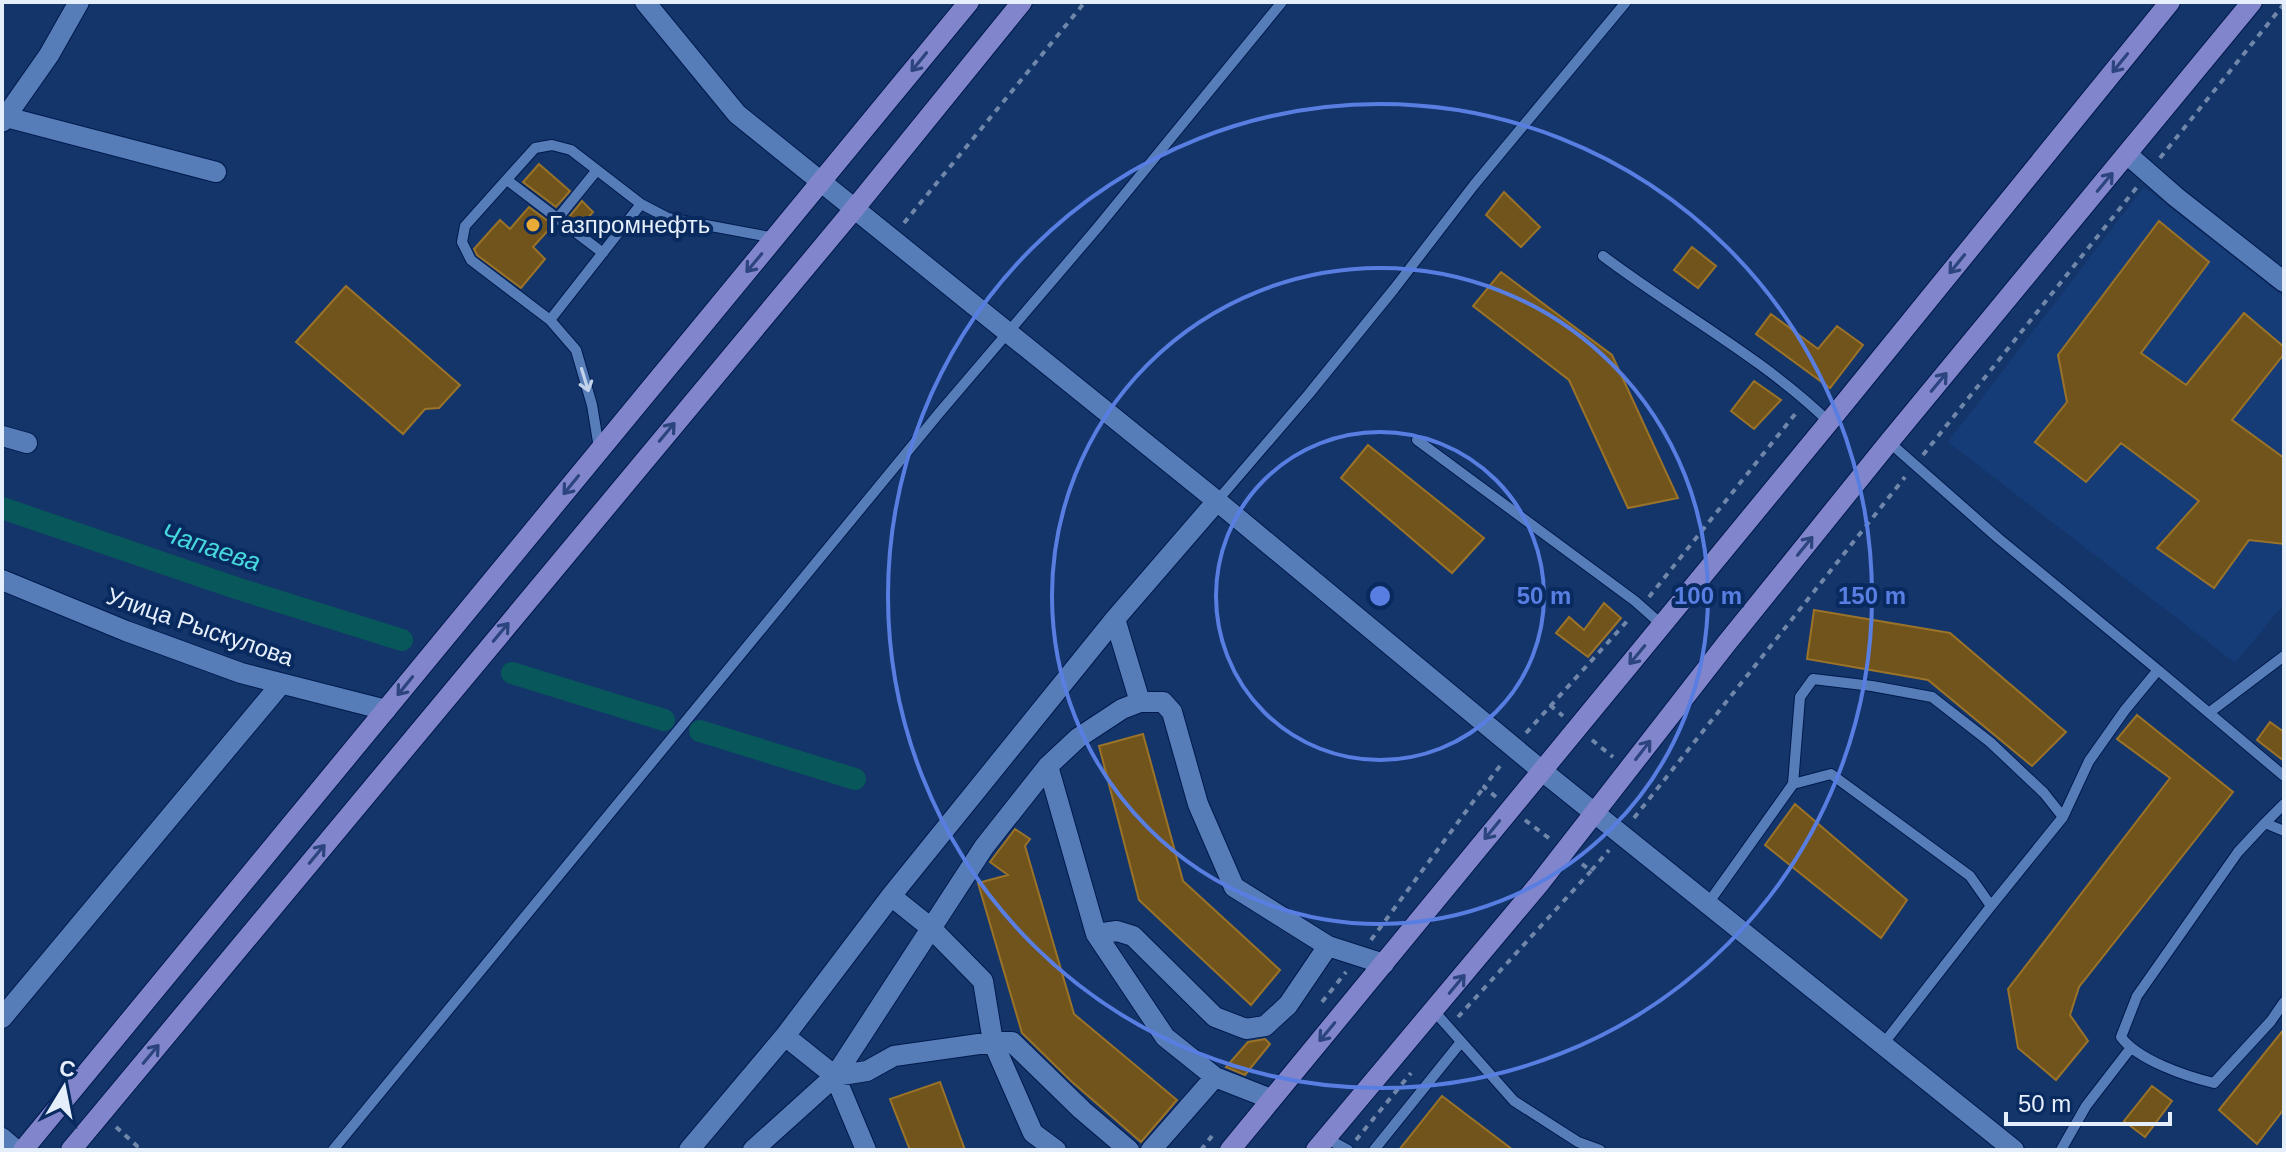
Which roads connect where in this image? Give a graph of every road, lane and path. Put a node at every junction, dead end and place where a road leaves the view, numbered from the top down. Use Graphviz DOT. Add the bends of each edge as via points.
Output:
graph roads {
  1 [pos="79,2"];
  2 [pos="645,2"];
  3 [pos="969,2"];
  4 [pos="1022,2"];
  5 [pos="1085,2"];
  6 [pos="1282,2"];
  7 [pos="1626,2"];
  8 [pos="2170,2"];
  9 [pos="2252,2"];
  10 [pos="2284,4"];
  11 [pos="3,118"];
  12 [pos="2128,155"];
  13 [pos="597,170"];
  14 [pos="216,172"];
  15 [pos="2149,173"];
  16 [pos="507,180"];
  17 [pos="820,182"];
  18 [pos="641,204"];
  19 [pos="855,208"];
  20 [pos="558,218"];
  21 [pos="892,237"];
  22 [pos="775,238"];
  23 [pos="603,253"];
  24 [pos="1603,256"];
  25 [pos="2284,282"];
  26 [pos="550,320"];
  27 [pos="1007,331"];
  28 [pos="1806,400"];
  29 [pos="1829,422"];
  30 [pos="2,436"];
  31 [pos="1417,440"];
  32 [pos="1889,442"];
  33 [pos="27,443"];
  34 [pos="600,450"];
  35 [pos="1915,465"];
  36 [pos="1217,501"];
  37 [pos="2,580"];
  38 [pos="1642,606"];
  39 [pos="1115,619"];
  40 [pos="1662,625"];
  41 [pos="2284,656"];
  42 [pos="2158,670"];
  43 [pos="281,684"];
  44 [pos="1140,702"];
  45 [pos="1550,705"];
  46 [pos="386,710"];
  47 [pos="2210,712"];
  48 [pos="1577,727"];
  49 [pos="1514,747"];
  50 [pos="1048,766"];
  51 [pos="1628,769"];
  52 [pos="1541,770"];
  53 [pos="2284,776"];
  54 [pos="1793,784"];
  55 [pos="2284,804"];
  56 [pos="1509,808"];
  57 [pos="1595,811"];
  58 [pos="2063,817"];
  59 [pos="2265,823"];
  60 [pos="2284,831"];
  61 [pos="1623,833"];
  62 [pos="1565,851"];
  63 [pos="1591,871"];
  64 [pos="891,896"];
  65 [pos="1709,902"];
  66 [pos="1991,906"];
  67 [pos="931,928"];
  68 [pos="1096,934"];
  69 [pos="1328,946"];
  70 [pos="1384,964"];
  71 [pos="2284,1002"];
  72 [pos="1434,1011"];
  73 [pos="2,1018"];
  74 [pos="1448,1027"];
  75 [pos="785,1036"];
  76 [pos="993,1042"];
  77 [pos="1461,1042"];
  78 [pos="1884,1043"];
  79 [pos="2130,1049"];
  80 [pos="1418,1064"];
  81 [pos="835,1076"];
  82 [pos="1215,1077"];
  83 [pos="1271,1099"];
  84 [pos="101,1114"];
  85 [pos="2,1138"];
  86 [pos="1321,1144"];
  87 [pos="16,1150"];
  88 [pos="23,1150"];
  89 [pos="71,1150"];
  90 [pos="134,1150"];
  91 [pos="333,1150"];
  92 [pos="689,1150"];
  93 [pos="753,1150"];
  94 [pos="866,1150"];
  95 [pos="1056,1150"];
  96 [pos="1129,1150"];
  97 [pos="1151,1150"];
  98 [pos="1230,1150"];
  99 [pos="1348,1150"];
  100 [pos="1374,1150"];
  101 [pos="1600,1150"];
  102 [pos="2014,1150"];
  103 [pos="2061,1150"];
  1 -- 11 [label="street"];
  2 -- 17 [label="street" via="737,114"];
  3 -- 17 [label="main road, one-way"];
  4 -- 19 [label="main road"];
  5 -- 21 [label="path"];
  6 -- 27 [label="lane"];
  7 -- 36 [label="lane"];
  8 -- 29 [label="main road, one-way"];
  9 -- 12 [label="main road"];
  10 -- 15 [label="path"];
  11 -- 14 [label="street"];
  12 -- 15 [label="street"];
  32 -- 12 [label="main road, one-way"];
  13 -- 16 [label="lane" via="571,150 552,145 535,148"];
  13 -- 18 [label="lane"];
  13 -- 20 [label="lane"];
  15 -- 25 [label="street"];
  15 -- 35 [label="path"];
  16 -- 20 [label="lane"];
  16 -- 26 [label="lane" via="465,226 462,242 471,260"];
  17 -- 19 [label="street"];
  17 -- 22 [label="main road"];
  18 -- 22 [label="lane" via="668,218"];
  18 -- 23 [label="lane"];
  19 -- 21 [label="street"];
  84 -- 19 [label="main road, one-way"];
  20 -- 23 [label="lane"];
  21 -- 27 [label="street"];
  22 -- 34 [label="main road, one-way"];
  23 -- 26 [label="lane"];
  24 -- 28 [label="lane"];
  26 -- 34 [label="lane, one-way" via="576,350"];
  27 -- 36 [label="street"];
  27 -- 91 [label="lane"];
  28 -- 29 [label="lane"];
  28 -- 38 [label="path"];
  29 -- 40 [label="main road"];
  30 -- 33 [label="street"];
  31 -- 38 [label="lane"];
  32 -- 35 [label="lane"];
  51 -- 32 [label="main road, one-way"];
  34 -- 46 [label="main road, one-way"];
  35 -- 42 [label="lane"];
  35 -- 61 [label="path"];
  36 -- 39 [label="street"];
  36 -- 49 [label="street"];
  37 -- 43 [label="street, Улица Рыскулова" via="126,631"];
  38 -- 40 [label="lane"];
  38 -- 45 [label="path"];
  39 -- 44 [label="street"];
  39 -- 64 [label="street"];
  40 -- 48 [label="main road, one-way"];
  41 -- 47 [label="lane"];
  42 -- 47 [label="lane"];
  42 -- 58 [label="lane" via="2089,761"];
  43 -- 46 [label="street, Улица Рыскулова"];
  43 -- 73 [label="street"];
  44 -- 50 [label="street" via="1078,738"];
  44 -- 69 [label="street" via="1163,702 1172,712 1198,804 1234,887"];
  45 -- 48 [label="path"];
  45 -- 49 [label="path"];
  46 -- 88 [label="main road"];
  47 -- 53 [label="lane"];
  48 -- 51 [label="path"];
  48 -- 52 [label="main road"];
  49 -- 52 [label="street"];
  49 -- 56 [label="path" via="1484,787"];
  50 -- 67 [label="street" via="984,847"];
  50 -- 68 [label="street"];
  51 -- 57 [label="main road"];
  52 -- 56 [label="main road"];
  52 -- 57 [label="street"];
  54 -- 58 [label="lane" via="1800,697 1813,679 1872,686 1932,697 1990,742"];
  54 -- 65 [label="lane"];
  54 -- 66 [label="lane" via="1831,774 1970,876"];
  55 -- 59 [label="lane"];
  56 -- 62 [label="path"];
  56 -- 70 [label="main road, one-way"];
  57 -- 61 [label="street"];
  57 -- 62 [label="main road"];
  58 -- 66 [label="lane"];
  59 -- 60 [label="lane"];
  59 -- 79 [label="lane" via="2238,852 2137,996 2121,1037"];
  61 -- 63 [label="path"];
  61 -- 65 [label="street"];
  62 -- 63 [label="path"];
  72 -- 62 [label="main road, one-way"];
  63 -- 74 [label="path"];
  64 -- 67 [label="street"];
  64 -- 75 [label="street"];
  65 -- 78 [label="street"];
  66 -- 78 [label="lane"];
  67 -- 76 [label="street" via="983,981"];
  67 -- 81 [label="street"];
  68 -- 69 [label="street" via="1117,931 1133,936 1215,1017 1246,1029 1265,1026 1288,1005"];
  68 -- 82 [label="street" via="1165,1037"];
  69 -- 70 [label="street"];
  70 -- 83 [label="main road, one-way"];
  71 -- 79 [label="lane" via="2214,1083 2183,1076"];
  72 -- 74 [label="lane"];
  72 -- 86 [label="main road"];
  74 -- 77 [label="lane"];
  75 -- 81 [label="street"];
  75 -- 92 [label="street"];
  76 -- 81 [label="street" via="894,1056 867,1071"];
  76 -- 95 [label="street" via="1033,1133"];
  76 -- 96 [label="street" via="1012,1042"];
  77 -- 100 [label="lane"];
  77 -- 101 [label="lane" via="1514,1101"];
  78 -- 102 [label="street"];
  79 -- 103 [label="lane" via="2086,1106"];
  80 -- 99 [label="path"];
  81 -- 93 [label="street"];
  81 -- 94 [label="street"];
  82 -- 83 [label="street"];
  82 -- 97 [label="street"];
  83 -- 98 [label="main road"];
  84 -- 89 [label="main road"];
  84 -- 90 [label="path" via="137,1146"];
  85 -- 87 [label="street"];
  86 -- 99 [label="lane"];
}
